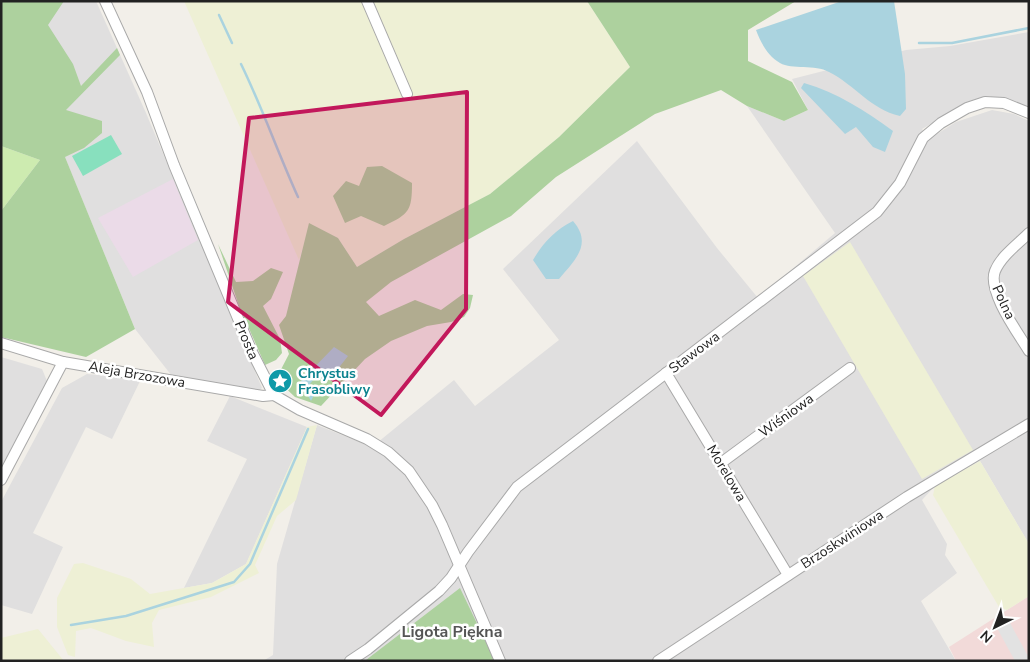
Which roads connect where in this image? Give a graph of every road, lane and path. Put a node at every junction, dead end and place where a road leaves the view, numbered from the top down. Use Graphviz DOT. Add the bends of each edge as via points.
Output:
graph roads {
  1 [pos="105,1"];
  2 [pos="367,1"];
  3 [pos="408,94"];
  4 [pos="1029,114"];
  5 [pos="1029,234"];
  6 [pos="1,343"];
  7 [pos="1029,351"];
  8 [pos="63,362"];
  9 [pos="850,368"];
  10 [pos="666,373"];
  11 [pos="274,395"];
  12 [pos="1029,424"];
  13 [pos="721,463"];
  14 [pos="1,480"];
  15 [pos="460,565"];
  16 [pos="788,574"];
  17 [pos="350,661"];
  18 [pos="500,661"];
  19 [pos="658,661"];
  1 -- 11 [label="street, Prosta" via="147,92 177,173 252,352"];
  2 -- 3 [label="street"];
  4 -- 10 [label="street, Stawowa" via="1004,103 976,104 941,123 923,138 900,183 877,212"];
  5 -- 7 [label="street, Polna" via="998,266 993,278 996,293"];
  6 -- 8 [label="street, Aleja Brzozowa"];
  8 -- 11 [label="street, Aleja Brzozowa" via="263,396"];
  8 -- 14 [label="street"];
  9 -- 13 [label="street, Wiśniowa"];
  10 -- 13 [label="street, Morelowa"];
  10 -- 15 [label="street, Stawowa" via="517,487"];
  11 -- 15 [label="street" via="367,439 398,460 432,505"];
  12 -- 16 [label="street, Brzoskwiniowa" via="942,474"];
  13 -- 16 [label="street, Morelowa"];
  15 -- 17 [label="street, Stawowa" via="439,591"];
  15 -- 18 [label="street"];
  16 -- 19 [label="street, Brzoskwiniowa"];
}
